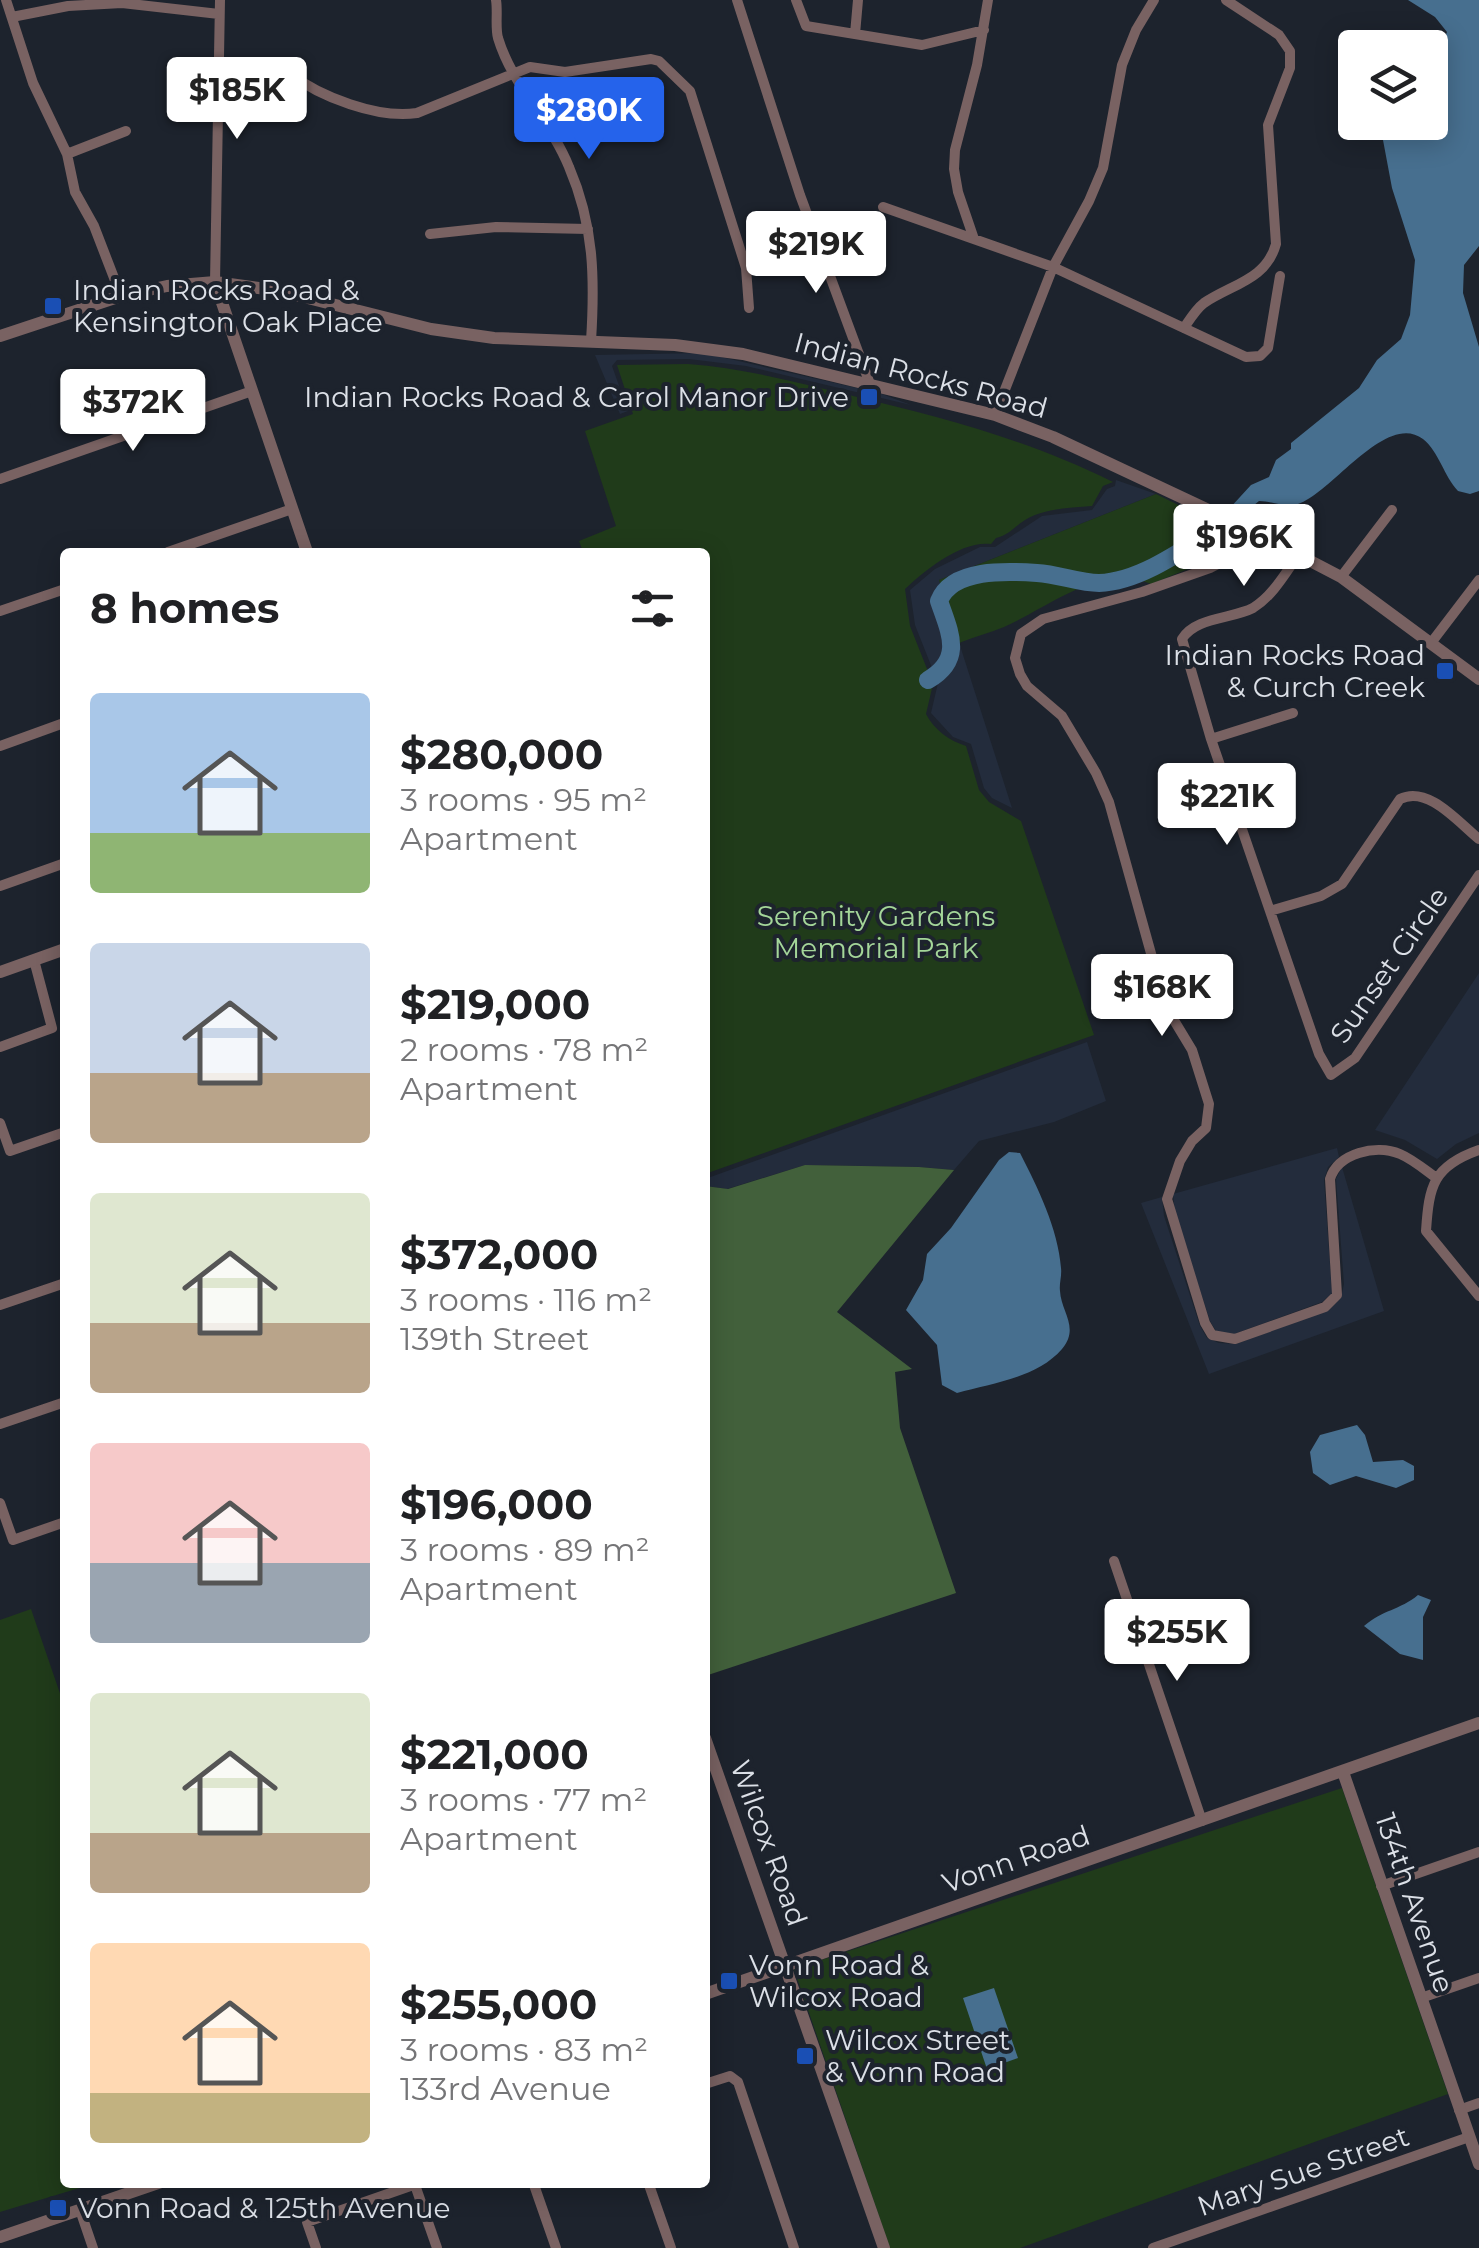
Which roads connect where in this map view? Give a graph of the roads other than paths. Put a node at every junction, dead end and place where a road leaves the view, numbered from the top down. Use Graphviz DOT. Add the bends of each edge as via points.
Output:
graph roads {
  1 [pos="6,0"];
  2 [pos="220,0"];
  3 [pos="496,0"];
  4 [pos="737,0"];
  5 [pos="796,0"];
  6 [pos="858,0"];
  7 [pos="988,0"];
  8 [pos="1154,0"];
  9 [pos="1226,0"];
  10 [pos="122,1"];
  11 [pos="219,14"];
  12 [pos="12,17"];
  13 [pos="984,30"];
  14 [pos="855,34"];
  15 [pos="513,72"];
  16 [pos="289,74"];
  17 [pos="126,131"];
  18 [pos="67,154"];
  19 [pos="883,207"];
  20 [pos="588,229"];
  21 [pos="430,234"];
  22 [pos="974,239"];
  23 [pos="1053,267"];
  24 [pos="1280,276"];
  25 [pos="215,282"];
  26 [pos="121,296"];
  27 [pos="749,308"];
  28 [pos="1184,328"];
  29 [pos="0,336"];
  30 [pos="591,341"];
  31 [pos="870,384"];
  32 [pos="252,391"];
  33 [pos="995,416"];
  34 [pos="0,479"];
  35 [pos="292,509"];
  36 [pos="1392,510"];
  37 [pos="1249,529"];
  38 [pos="180,548"];
  39 [pos="306,548"];
  40 [pos="1299,554"];
  41 [pos="1342,577"];
  42 [pos="1479,580"];
  43 [pos="60,590"];
  44 [pos="0,612"];
  45 [pos="1431,643"];
  46 [pos="1479,679"];
  47 [pos="1293,713"];
  48 [pos="60,724"];
  49 [pos="1211,739"];
  50 [pos="0,746"];
  51 [pos="1479,839"];
  52 [pos="60,866"];
  53 [pos="1479,875"];
  54 [pos="0,886"];
  55 [pos="1270,911"];
  56 [pos="60,951"];
  57 [pos="34,960"];
  58 [pos="0,972"];
  59 [pos="0,1047"];
  60 [pos="0,1123"];
  61 [pos="60,1134"];
  62 [pos="1479,1150"];
  63 [pos="1435,1177"];
  64 [pos="1476,1281"];
  65 [pos="60,1285"];
  66 [pos="1479,1296"];
  67 [pos="0,1304"];
  68 [pos="60,1404"];
  69 [pos="0,1424"];
  70 [pos="0,1503"];
  71 [pos="60,1524"];
  72 [pos="1114,1561"];
  73 [pos="1479,1723"];
  74 [pos="710,1752"];
  75 [pos="1344,1772"];
  76 [pos="1202,1820"];
  77 [pos="1479,1852"];
  78 [pos="1381,1886"];
  79 [pos="787,1966"];
  80 [pos="1479,1978"];
  81 [pos="710,1992"];
  82 [pos="1421,1998"];
  83 [pos="710,2082"];
  84 [pos="1479,2103"];
  85 [pos="1459,2110"];
  86 [pos="1469,2136"];
  87 [pos="1479,2164"];
  88 [pos="144,2188"];
  89 [pos="407,2188"];
  90 [pos="420,2188"];
  91 [pos="535,2188"];
  92 [pos="650,2188"];
  93 [pos="80,2210"];
  94 [pos="0,2237"];
  95 [pos="93,2248"];
  96 [pos="316,2248"];
  97 [pos="437,2248"];
  98 [pos="556,2248"];
  99 [pos="671,2248"];
  100 [pos="794,2248"];
  101 [pos="884,2248"];
  102 [pos="1152,2248"];
  1 -- 12 [label="street"];
  2 -- 11 [label="street"];
  3 -- 15 [label="street" via="498,36"];
  4 -- 31 [label="street"];
  5 -- 14 [label="street" via="806,26"];
  6 -- 14 [label="street"];
  7 -- 13 [label="street"];
  8 -- 23 [label="street" via="1122,65 1103,168"];
  9 -- 28 [label="street" via="1279,35 1290,51 1268,125 1276,244 1261,272 1200,306"];
  10 -- 11 [label="street"];
  10 -- 12 [label="street"];
  11 -- 25 [label="street"];
  12 -- 18 [label="street" via="33,83"];
  13 -- 14 [label="street" via="922,45"];
  13 -- 22 [label="street" via="954,169"];
  15 -- 16 [label="street" via="404,115 348,104"];
  15 -- 20 [label="street" via="569,165"];
  15 -- 27 [label="street" via="651,59 674,74 690,91 699,116 746,268"];
  17 -- 18 [label="street"];
  18 -- 26 [label="street" via="74,192"];
  19 -- 22 [label="street"];
  20 -- 21 [label="street"];
  20 -- 30 [label="street" via="595,279"];
  22 -- 23 [label="street"];
  23 -- 28 [label="street"];
  23 -- 33 [label="street"];
  24 -- 28 [label="street" via="1268,348 1260,356 1246,358"];
  25 -- 26 [label="street, Indian Rocks Road"];
  25 -- 30 [label="street, Indian Rocks Road" via="280,291 431,329"];
  25 -- 32 [label="street"];
  26 -- 29 [label="street, Indian Rocks Road"];
  30 -- 31 [label="street, Indian Rocks Road" via="710,348"];
  31 -- 33 [label="street, Indian Rocks Road"];
  32 -- 34 [label="street"];
  32 -- 35 [label="street"];
  33 -- 37 [label="street, Indian Rocks Road"];
  35 -- 38 [label="street"];
  35 -- 39 [label="street"];
  36 -- 41 [label="street"];
  37 -- 40 [label="street, Indian Rocks Road"];
  37 -- 63 [label="street" via="1233,556 1210,568 1043,619 1015,646 1027,686 1062,716 1109,802 1152,957 1209,1104 1206,1128 1180,1161 1167,1199 1212,1335 1235,1339 1325,1307 1337,1295 1330,1179 1342,1161 1386,1150"];
  40 -- 41 [label="street, Indian Rocks Road"];
  40 -- 49 [label="street" via="1252,608 1185,633 1183,646"];
  41 -- 45 [label="street, Indian Rocks Road"];
  42 -- 45 [label="street"];
  43 -- 44 [label="street"];
  45 -- 46 [label="street, Indian Rocks Road"];
  47 -- 49 [label="street"];
  48 -- 50 [label="street"];
  49 -- 55 [label="street"];
  51 -- 55 [label="street" via="1427,798 1408,795 1342,884"];
  52 -- 54 [label="street"];
  53 -- 55 [label="street, Sunset Circle" via="1355,1058 1331,1075"];
  56 -- 57 [label="street"];
  57 -- 58 [label="street"];
  57 -- 59 [label="street" via="52,1028"];
  60 -- 61 [label="street" via="10,1151"];
  62 -- 63 [label="street"];
  63 -- 64 [label="street" via="1426,1232"];
  64 -- 66 [label="street"];
  65 -- 67 [label="street"];
  68 -- 69 [label="street"];
  70 -- 71 [label="street" via="12,1540"];
  72 -- 76 [label="street"];
  73 -- 75 [label="street, Vonn Road"];
  74 -- 79 [label="street, Wilcox Road"];
  75 -- 76 [label="street, Vonn Road"];
  75 -- 78 [label="street, 134th Avenue"];
  76 -- 79 [label="street, Vonn Road"];
  77 -- 78 [label="street"];
  78 -- 82 [label="street, 134th Avenue"];
  79 -- 81 [label="street, Vonn Road"];
  79 -- 101 [label="street, Wilcox Road"];
  80 -- 82 [label="street"];
  82 -- 85 [label="street, 134th Avenue"];
  83 -- 100 [label="street" via="730,2076 738,2082"];
  84 -- 85 [label="street"];
  85 -- 86 [label="street, 134th Avenue"];
  86 -- 87 [label="street, 134th Avenue"];
  86 -- 102 [label="street, Mary Sue Street"];
  88 -- 93 [label="street"];
  89 -- 96 [label="street" via="307,2222"];
  90 -- 97 [label="street"];
  91 -- 98 [label="street"];
  92 -- 99 [label="street"];
  93 -- 94 [label="street"];
  93 -- 95 [label="street"];
}
